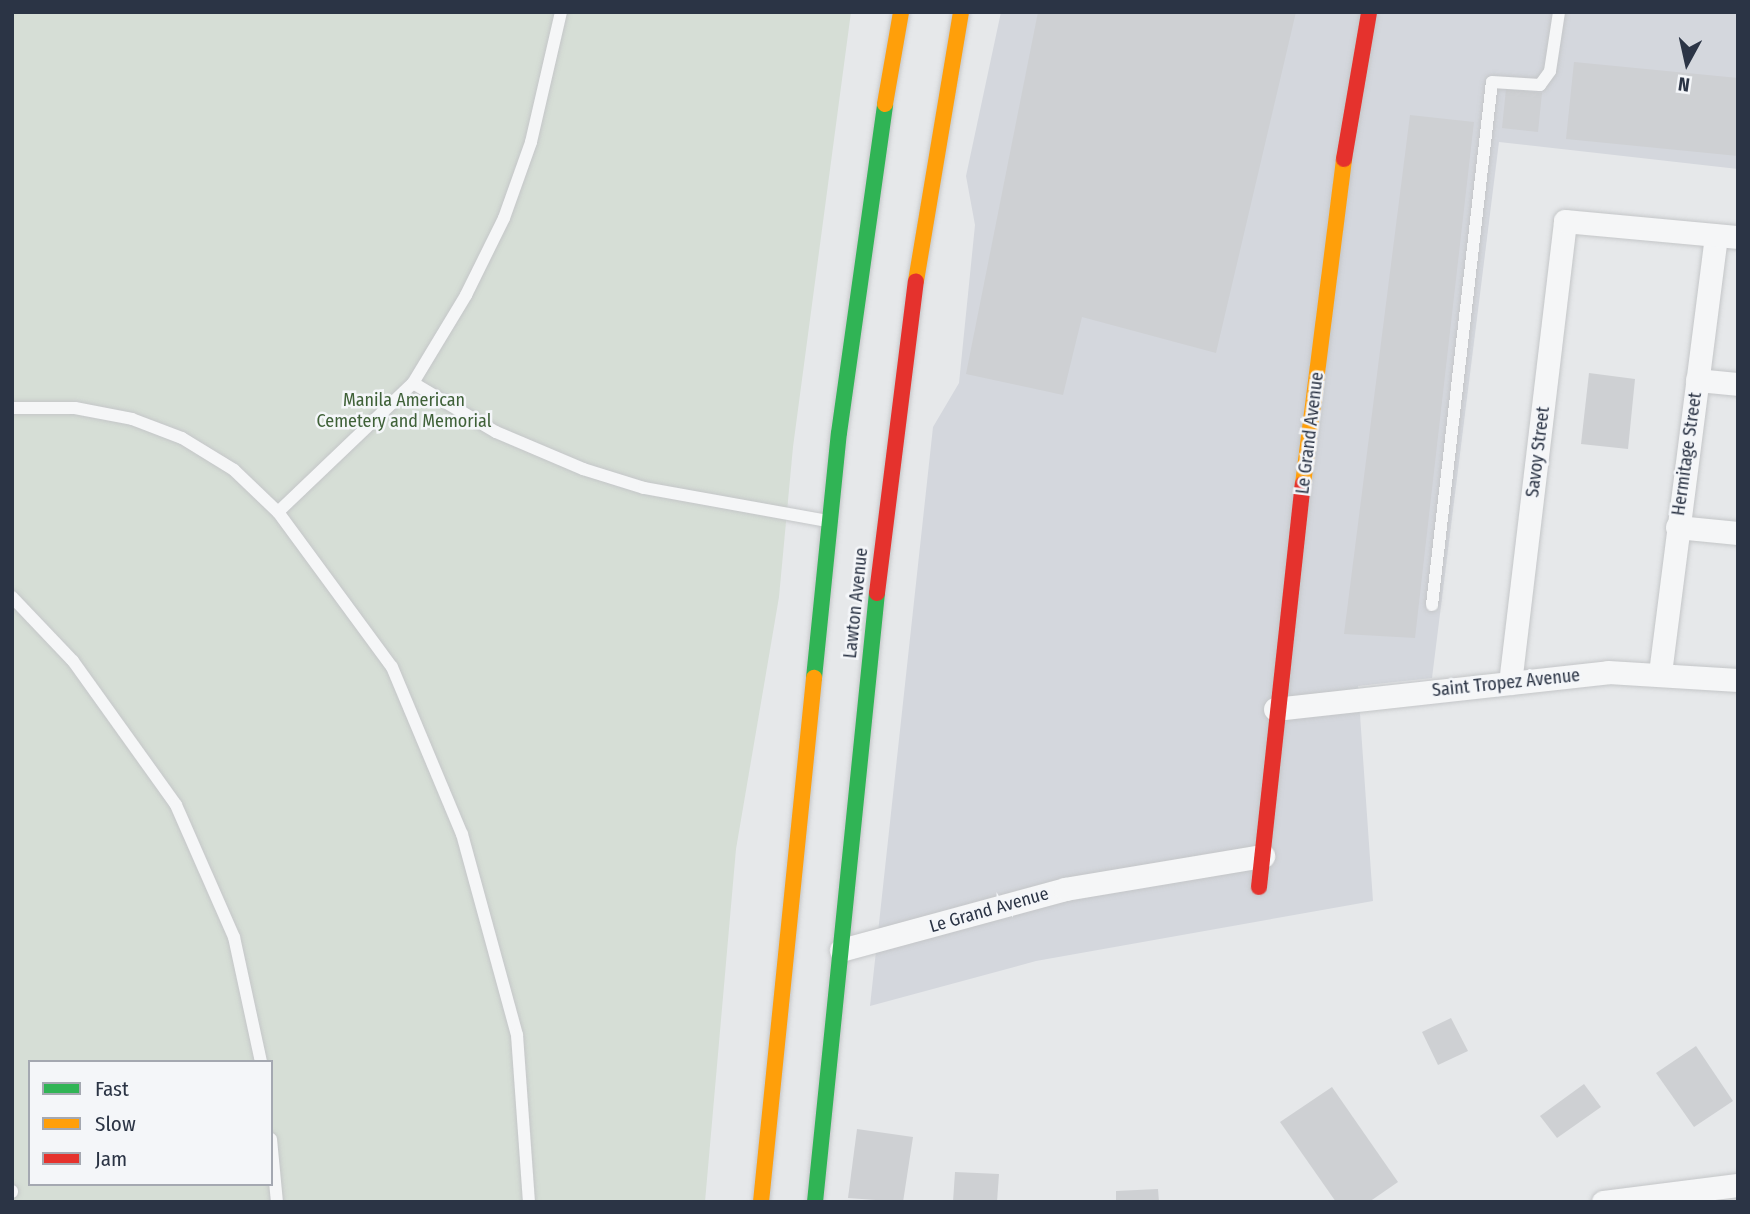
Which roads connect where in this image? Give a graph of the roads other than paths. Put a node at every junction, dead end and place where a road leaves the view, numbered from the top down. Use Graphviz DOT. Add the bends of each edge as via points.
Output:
graph roads {
  1 [pos="561,12"];
  2 [pos="901,12"];
  3 [pos="961,12"];
  4 [pos="1369,12"];
  5 [pos="1559,12"];
  6 [pos="1727,236"];
  7 [pos="1697,380"];
  8 [pos="413,383"];
  9 [pos="1738,384"];
  10 [pos="12,408"];
  11 [pos="278,512"];
  12 [pos="831,521"];
  13 [pos="1677,527"];
  14 [pos="1738,533"];
  15 [pos="12,597"];
  16 [pos="1432,605"];
  17 [pos="1660,673"];
  18 [pos="1738,680"];
  19 [pos="1510,684"];
  20 [pos="1275,709"];
  21 [pos="1263,856"];
  22 [pos="1259,887"];
  23 [pos="841,950"];
  24 [pos="261,1060"];
  25 [pos="273,1160"];
  26 [pos="1738,1185"];
  27 [pos="277,1202"];
  28 [pos="529,1202"];
  29 [pos="761,1202"];
  30 [pos="815,1202"];
  31 [pos="1603,1202"];
  1 -- 8 [label="lane" via="531,142 504,218 466,295"];
  2 -- 12 [label="main road, Lawton Avenue" via="872,179"];
  3 -- 23 [label="main road, Lawton Avenue" via="924,216 886,505"];
  4 -- 20 [label="main road, Le Grand Avenue" via="1351,102"];
  5 -- 16 [label="lane" via="1549,71 1540,85 1492,82"];
  6 -- 7 [label="street, Hermitage Street"];
  6 -- 19 [label="street, Savoy Street" via="1565,221"];
  7 -- 9 [label="street"];
  7 -- 13 [label="street, Hermitage Street"];
  8 -- 11 [label="lane"];
  8 -- 12 [label="lane" via="496,432 583,469 645,488"];
  10 -- 11 [label="lane" via="75,408 132,419 181,438 234,470"];
  11 -- 28 [label="lane" via="392,667 463,834 517,1034"];
  12 -- 29 [label="main road, Lawton Avenue"];
  13 -- 14 [label="street"];
  13 -- 17 [label="street, Hermitage Street"];
  15 -- 24 [label="lane" via="73,661 176,805 234,937"];
  17 -- 18 [label="street, Saint Tropez Avenue"];
  17 -- 19 [label="street, Saint Tropez Avenue" via="1608,672"];
  19 -- 20 [label="street, Saint Tropez Avenue"];
  20 -- 21 [label="main road, Le Grand Avenue"];
  21 -- 22 [label="main road, Le Grand Avenue"];
  21 -- 23 [label="street, Le Grand Avenue" via="1065,889"];
  23 -- 30 [label="main road, Lawton Avenue"];
  25 -- 27 [label="lane"];
  26 -- 31 [label="street" via="1698,1186"];
}
